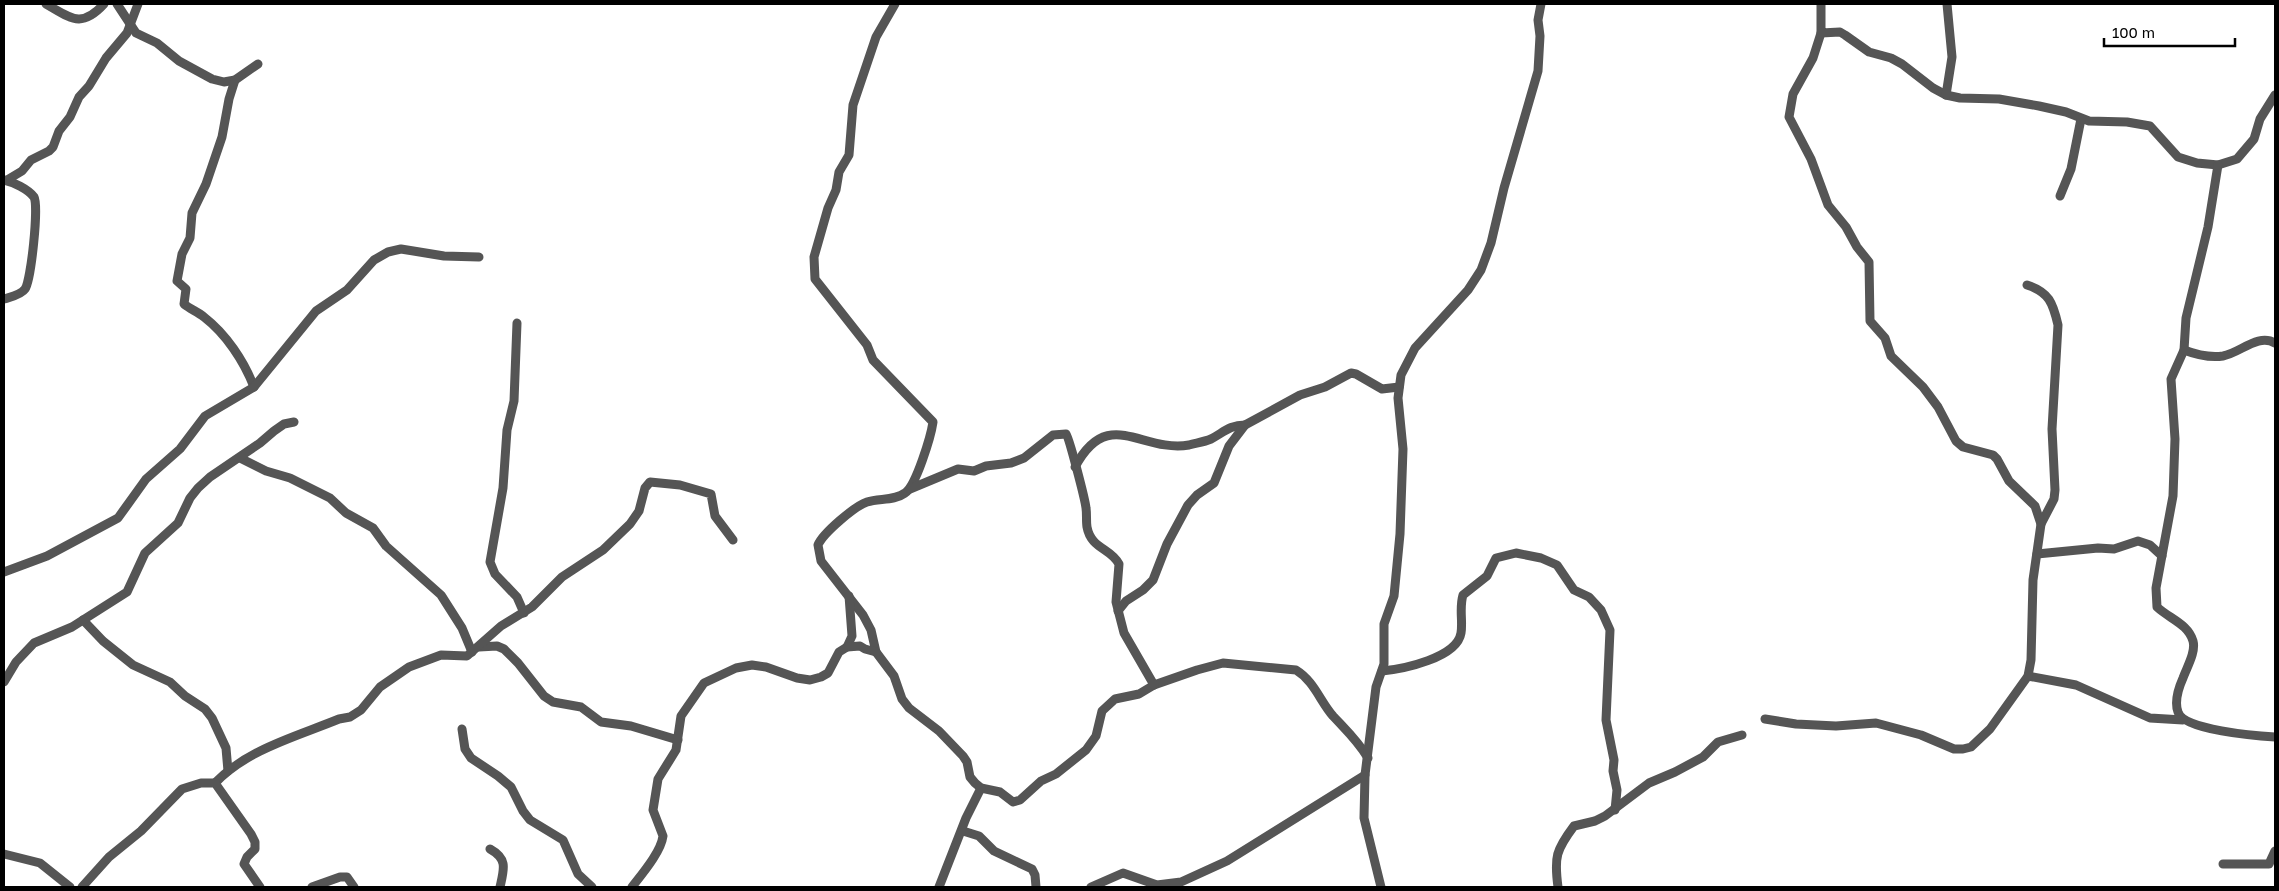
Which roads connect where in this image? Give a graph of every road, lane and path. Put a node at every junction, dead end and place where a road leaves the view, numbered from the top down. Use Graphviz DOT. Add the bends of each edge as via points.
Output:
graph roads {
  1 [pos="46,4"];
  2 [pos="104,4"];
  3 [pos="117,4"];
  4 [pos="138,4"];
  5 [pos="895,4"];
  6 [pos="1541,4"];
  7 [pos="1820,4"];
  8 [pos="1947,4"];
  9 [pos="130,25"];
  10 [pos="1821,33"];
  11 [pos="258,64"];
  12 [pos="236,80"];
  13 [pos="1946,95"];
  14 [pos="2275,95"];
  15 [pos="2081,119"];
  16 [pos="2218,165"];
  17 [pos="5,180"];
  18 [pos="2060,196"];
  19 [pos="479,257"];
  20 [pos="2027,286"];
  21 [pos="4,299"];
  22 [pos="517,323"];
  23 [pos="2275,343"];
  24 [pos="2184,350"];
  25 [pos="254,387"];
  26 [pos="1399,387"];
  27 [pos="294,422"];
  28 [pos="1245,425"];
  29 [pos="240,458"];
  30 [pos="1075,467"];
  31 [pos="910,488"];
  32 [pos="2041,524"];
  33 [pos="733,540"];
  34 [pos="2037,554"];
  35 [pos="2162,556"];
  36 [pos="4,572"];
  37 [pos="849,596"];
  38 [pos="1118,611"];
  39 [pos="524,613"];
  40 [pos="83,620"];
  41 [pos="847,648"];
  42 [pos="475,650"];
  43 [pos="876,652"];
  44 [pos="1382,671"];
  45 [pos="2028,676"];
  46 [pos="4,682"];
  47 [pos="1154,685"];
  48 [pos="1765,719"];
  49 [pos="2183,720"];
  50 [pos="462,729"];
  51 [pos="1742,735"];
  52 [pos="2275,737"];
  53 [pos="678,740"];
  54 [pos="1368,758"];
  55 [pos="228,770"];
  56 [pos="1365,775"];
  57 [pos="215,783"];
  58 [pos="981,788"];
  59 [pos="1615,810"];
  60 [pos="963,831"];
  61 [pos="490,849"];
  62 [pos="2275,851"];
  63 [pos="4,854"];
  64 [pos="2223,864"];
  65 [pos="2272,865"];
  66 [pos="584,885"];
  67 [pos="1183,885"];
  68 [pos="70,887"];
  69 [pos="82,887"];
  70 [pos="260,887"];
  71 [pos="312,887"];
  72 [pos="354,887"];
  73 [pos="500,887"];
  74 [pos="632,887"];
  75 [pos="939,887"];
  76 [pos="1036,887"];
  77 [pos="1091,887"];
  78 [pos="1381,887"];
  79 [pos="1558,887"];
  1 -- 2 [label="street" via="71,17 83,19 92,16"];
  3 -- 9 [label="street"];
  4 -- 9 [label="street"];
  5 -- 31 [label="street" via="876,37 853,106 849,156 839,172 813,267 815,279 867,345 873,360 933,422"];
  6 -- 26 [label="street" via="1538,71 1481,270 1468,290 1415,348 1404,365"];
  7 -- 10 [label="street"];
  8 -- 13 [label="street" via="1952,56"];
  9 -- 12 [label="street" via="136,33 158,43 173,57 212,79"];
  9 -- 17 [label="street" via="79,97 53,147 31,160 22,172"];
  10 -- 13 [label="street" via="1840,32 1869,52 1902,64"];
  10 -- 32 [label="street" via="1813,58 1794,94 1790,117 1811,159 1828,205 1869,262 1870,321 1886,338 1891,356 1924,387 1956,441 1963,447 1998,459 2010,481 2035,506"];
  11 -- 12 [label="street"];
  12 -- 25 [label="street" via="222,138 192,213 190,238 182,254 177,281 186,289 184,304 219,332 247,370"];
  13 -- 15 [label="street" via="2039,106"];
  14 -- 16 [label="street" via="2247,149 2238,159"];
  15 -- 16 [label="street" via="2150,126 2178,157"];
  15 -- 18 [label="street" via="2071,169"];
  16 -- 24 [label="street" via="2208,227 2186,318"];
  17 -- 21 [label="street" via="29,192 37,207 26,286 21,293"];
  19 -- 25 [label="street" via="444,256 401,249 379,256 347,290 316,311"];
  20 -- 32 [label="street" via="2042,290 2055,310 2058,325 2052,428 2055,490 2054,499"];
  22 -- 39 [label="street" via="514,401 507,430 503,488 490,562 496,574 517,597"];
  23 -- 24 [label="street" via="2262,340 2225,356 2211,357"];
  24 -- 35 [label="street" via="2171,379 2175,430 2173,496"];
  25 -- 36 [label="street" via="205,416 180,449 146,479 118,518 47,556"];
  26 -- 28 [label="street" via="1382,389 1350,373"];
  26 -- 44 [label="street" via="1403,449 1400,534 1394,596 1384,624"];
  27 -- 29 [label="street" via="279,427"];
  28 -- 30 [label="street" via="1226,428 1199,443 1176,446 1131,436 1098,437 1087,446"];
  28 -- 38 [label="street" via="1229,446 1214,483 1188,505 1167,544 1153,580"];
  29 -- 40 [label="street" via="198,488 178,523 145,554 127,592"];
  29 -- 42 [label="street" via="330,498 346,513 373,528 386,546 441,595"];
  30 -- 31 [label="street" via="1069,437 1056,433 1018,461 974,471 958,469"];
  30 -- 38 [label="street" via="1092,540 1119,564"];
  31 -- 37 [label="street" via="900,496 862,504 819,542 821,561"];
  32 -- 34 [label="street"];
  33 -- 39 [label="street" via="715,516 711,494 680,485 650,482 645,488 639,511 618,537 562,577"];
  34 -- 35 [label="street" via="2114,549 2138,541 2150,545"];
  34 -- 45 [label="street"];
  35 -- 49 [label="street" via="2156,588 2158,607 2184,626 2194,644 2179,689 2178,712"];
  37 -- 41 [label="street" via="852,636"];
  37 -- 43 [label="street" via="870,630"];
  38 -- 47 [label="street" via="1124,633"];
  39 -- 42 [label="street" via="501,626"];
  40 -- 46 [label="street" via="34,644 16,662"];
  40 -- 55 [label="street" via="137,668 170,682 210,714 226,748"];
  41 -- 43 [label="street" via="860,646"];
  41 -- 53 [label="street" via="839,652 828,673 810,680 752,665 710,678 681,716"];
  42 -- 53 [label="street" via="496,646 504,649 544,696 553,702 581,707 600,722 632,726"];
  42 -- 55 [label="street" via="461,657 441,655 421,661 386,682 361,710 350,717 256,752"];
  43 -- 58 [label="street" via="894,676 908,708 939,731 963,756 970,777"];
  44 -- 54 [label="street" via="1376,687"];
  44 -- 59 [label="street" via="1402,669 1442,655 1458,642 1463,595 1487,576 1496,558 1516,553 1557,565 1574,590 1595,602 1610,630 1606,720 1614,760"];
  45 -- 48 [label="street" via="1990,729 1971,747 1963,749 1954,749 1921,735 1876,723 1836,726"];
  45 -- 49 [label="street" via="2076,685 2150,718"];
  47 -- 54 [label="street" via="1223,663 1296,670 1308,679 1332,715 1359,742"];
  47 -- 58 [label="street" via="1105,706 1099,716 1096,736 1086,750 1020,800 1013,802 1000,792"];
  49 -- 52 [label="street" via="2200,726"];
  50 -- 66 [label="street" via="465,749 471,758 510,788 530,820 564,840"];
  51 -- 59 [label="street" via="1718,742 1703,756 1649,783"];
  53 -- 74 [label="street" via="676,750 658,779 654,801 654,815 663,840"];
  54 -- 56 [label="street"];
  55 -- 57 [label="street"];
  56 -- 67 [label="street"];
  56 -- 78 [label="street" via="1364,818"];
  57 -- 69 [label="street" via="200,783 182,789"];
  57 -- 70 [label="street" via="256,842 244,864"];
  58 -- 60 [label="street"];
  59 -- 79 [label="street" via="1595,821 1574,826 1558,848"];
  60 -- 75 [label="street"];
  60 -- 76 [label="street" via="979,836 994,851 1032,869 1036,875"];
  61 -- 73 [label="street" via="504,862"];
  62 -- 65 [label="street"];
  63 -- 68 [label="street" via="40,863"];
  64 -- 65 [label="street"];
  67 -- 77 [label="street" via="1157,886 1123,873"];
  71 -- 72 [label="street" via="340,877 347,877"];
}
